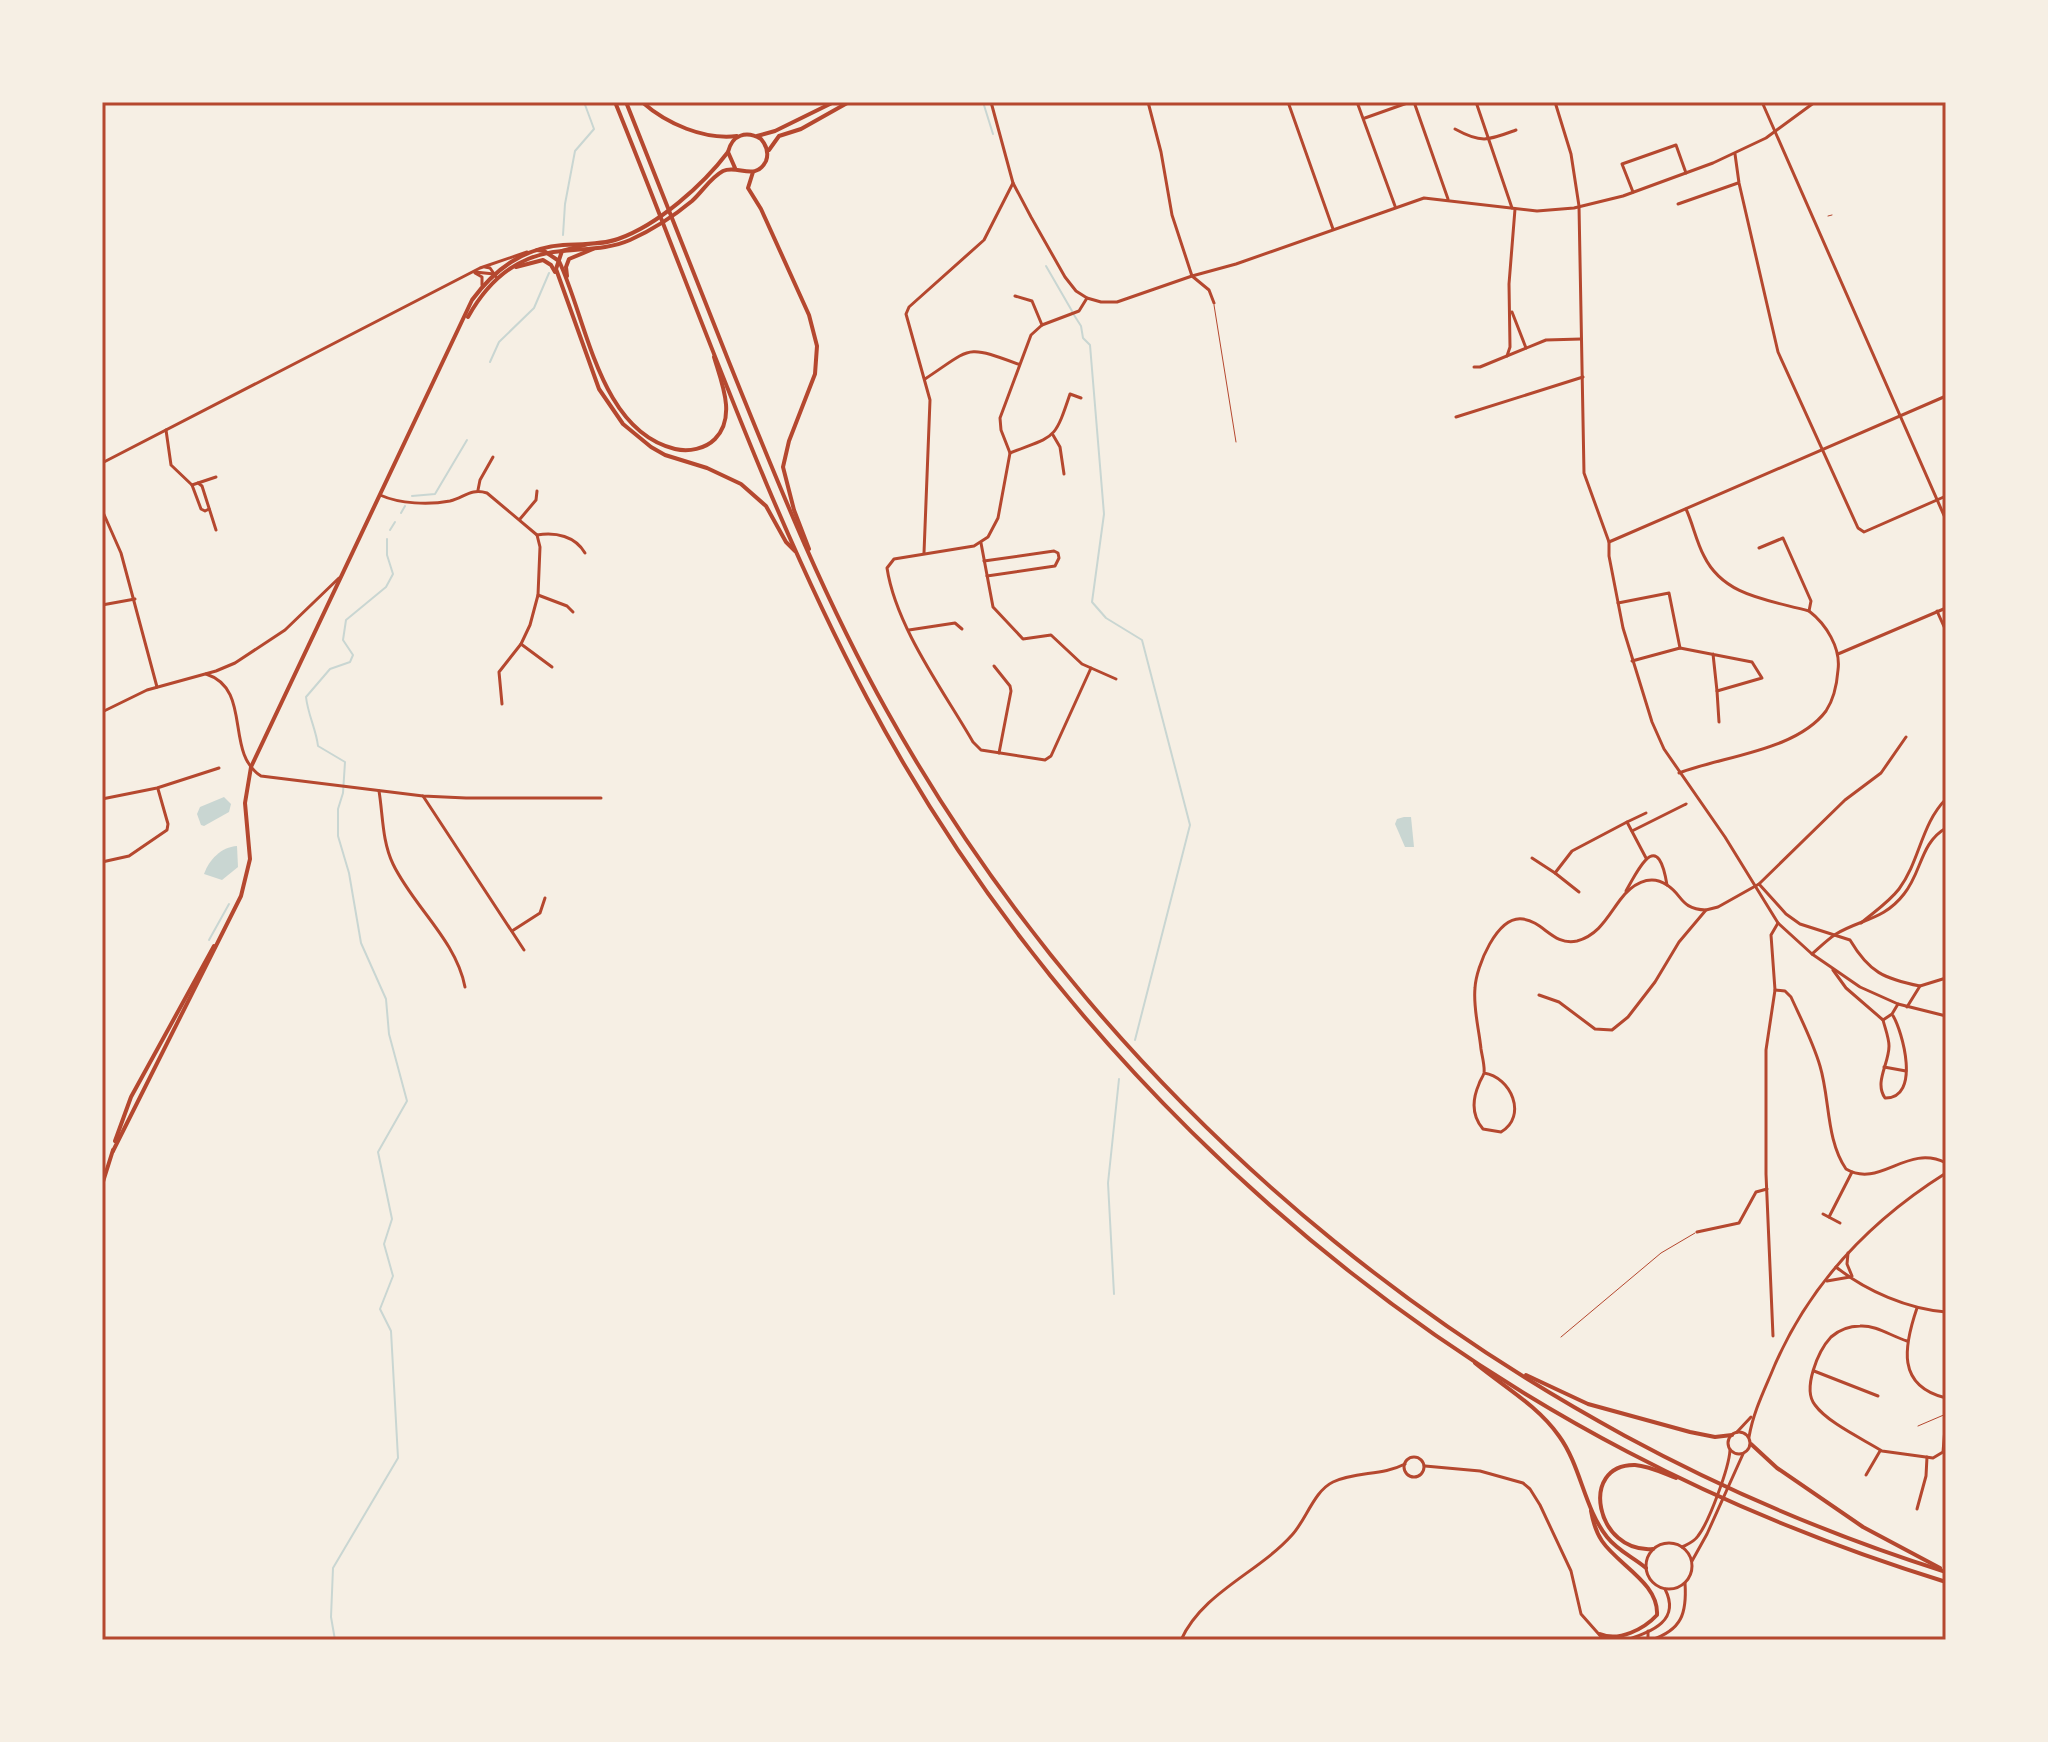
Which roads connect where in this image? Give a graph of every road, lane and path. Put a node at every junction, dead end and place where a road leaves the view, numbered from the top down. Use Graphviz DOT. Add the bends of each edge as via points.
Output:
graph roads {
  1 [pos="615,102"];
  2 [pos="626,102"];
  3 [pos="642,102"];
  4 [pos="835,102"];
  5 [pos="849,102"];
  6 [pos="991,102"];
  7 [pos="1148,102"];
  8 [pos="1288,102"];
  9 [pos="1357,102"];
  10 [pos="1412,102"];
  11 [pos="1476,102"];
  12 [pos="1555,102"];
  13 [pos="1762,102"];
  14 [pos="1815,102"];
  15 [pos="838,109"];
  16 [pos="1363,119"];
  17 [pos="1455,129"];
  18 [pos="1516,130"];
  19 [pos="1775,133"];
  20 [pos="737,136"];
  21 [pos="757,136"];
  22 [pos="1489,140"];
  23 [pos="728,152"];
  24 [pos="767,152"];
  25 [pos="1735,153"];
  26 [pos="735,168"];
  27 [pos="753,172"];
  28 [pos="1686,173"];
  29 [pos="1013,183"];
  30 [pos="1739,183"];
  31 [pos="1633,193"];
  32 [pos="1448,199"];
  33 [pos="1680,203"];
  34 [pos="1395,206"];
  35 [pos="1579,206"];
  36 [pos="1514,209"];
  37 [pos="1333,229"];
  38 [pos="561,248"];
  39 [pos="593,249"];
  40 [pos="534,250"];
  41 [pos="550,254"];
  42 [pos="557,260"];
  43 [pos="481,267"];
  44 [pos="516,267"];
  45 [pos="471,272"];
  46 [pos="496,276"];
  47 [pos="1192,276"];
  48 [pos="560,281"];
  49 [pos="568,282"];
  50 [pos="482,287"];
  51 [pos="1015,296"];
  52 [pos="1087,298"];
  53 [pos="1214,303"];
  54 [pos="1511,308"];
  55 [pos="1042,325"];
  56 [pos="458,333"];
  57 [pos="708,335"];
  58 [pos="1583,339"];
  59 [pos="1526,348"];
  60 [pos="1507,356"];
  61 [pos="1020,365"];
  62 [pos="1474,367"];
  63 [pos="1583,377"];
  64 [pos="925,379"];
  65 [pos="1946,396"];
  66 [pos="1081,398"];
  67 [pos="1900,415"];
  68 [pos="1456,417"];
  69 [pos="166,430"];
  70 [pos="1053,435"];
  71 [pos="1236,442"];
  72 [pos="1823,449"];
  73 [pos="1010,453"];
  74 [pos="493,457"];
  75 [pos="102,463"];
  76 [pos="1064,474"];
  77 [pos="216,477"];
  78 [pos="198,483"];
  79 [pos="192,485"];
  80 [pos="478,490"];
  81 [pos="537,491"];
  82 [pos="380,495"];
  83 [pos="1946,496"];
  84 [pos="1937,500"];
  85 [pos="209,509"];
  86 [pos="1686,509"];
  87 [pos="102,510"];
  88 [pos="520,519"];
  89 [pos="1946,520"];
  90 [pos="216,530"];
  91 [pos="537,535"];
  92 [pos="1609,542"];
  93 [pos="981,543"];
  94 [pos="1759,548"];
  95 [pos="796,552"];
  96 [pos="585,553"];
  97 [pos="924,553"];
  98 [pos="984,561"];
  99 [pos="342,575"];
  100 [pos="987,576"];
  101 [pos="822,585"];
  102 [pos="538,595"];
  103 [pos="135,599"];
  104 [pos="1618,603"];
  105 [pos="102,605"];
  106 [pos="1946,608"];
  107 [pos="1809,611"];
  108 [pos="1937,611"];
  109 [pos="573,612"];
  110 [pos="962,629"];
  111 [pos="909,630"];
  112 [pos="1946,631"];
  113 [pos="521,644"];
  114 [pos="1680,648"];
  115 [pos="1713,654"];
  116 [pos="1838,654"];
  117 [pos="1632,661"];
  118 [pos="994,666"];
  119 [pos="552,667"];
  120 [pos="1091,668"];
  121 [pos="206,674"];
  122 [pos="1116,679"];
  123 [pos="157,687"];
  124 [pos="1717,691"];
  125 [pos="502,704"];
  126 [pos="102,712"];
  127 [pos="1719,722"];
  128 [pos="1906,737"];
  129 [pos="999,753"];
  130 [pos="251,767"];
  131 [pos="219,768"];
  132 [pos="1679,773"];
  133 [pos="157,788"];
  134 [pos="379,791"];
  135 [pos="423,796"];
  136 [pos="601,798"];
  137 [pos="102,799"];
  138 [pos="1946,799"];
  139 [pos="1686,804"];
  140 [pos="1646,813"];
  141 [pos="1627,822"];
  142 [pos="1946,828"];
  143 [pos="1632,831"];
  144 [pos="1921,839"];
  145 [pos="1928,842"];
  146 [pos="1532,858"];
  147 [pos="1646,858"];
  148 [pos="102,862"];
  149 [pos="1555,873"];
  150 [pos="1907,875"];
  151 [pos="1914,879"];
  152 [pos="1667,885"];
  153 [pos="1757,886"];
  154 [pos="1579,892"];
  155 [pos="1625,893"];
  156 [pos="545,898"];
  157 [pos="1706,910"];
  158 [pos="1778,923"];
  159 [pos="1859,925"];
  160 [pos="512,931"];
  161 [pos="1837,934"];
  162 [pos="524,950"];
  163 [pos="1812,954"];
  164 [pos="1833,970"];
  165 [pos="1946,978"];
  166 [pos="1920,986"];
  167 [pos="465,987"];
  168 [pos="1775,990"];
  169 [pos="1539,995"];
  170 [pos="1898,1004"];
  171 [pos="1907,1007"];
  172 [pos="1892,1014"];
  173 [pos="1946,1016"];
  174 [pos="1883,1020"];
  175 [pos="1899,1027"];
  176 [pos="1885,1030"];
  177 [pos="1884,1067"];
  178 [pos="1906,1071"];
  179 [pos="1484,1073"];
  180 [pos="1946,1163"];
  181 [pos="1852,1172"];
  182 [pos="1946,1173"];
  183 [pos="102,1185"];
  184 [pos="1767,1189"];
  185 [pos="1823,1214"];
  186 [pos="1829,1217"];
  187 [pos="1840,1223"];
  188 [pos="1697,1232"];
  189 [pos="1848,1252"];
  190 [pos="1835,1267"];
  191 [pos="1852,1278"];
  192 [pos="1823,1282"];
  193 [pos="1917,1308"];
  194 [pos="1946,1312"];
  195 [pos="1773,1336"];
  196 [pos="1561,1337"];
  197 [pos="1907,1341"];
  198 [pos="1455,1347"];
  199 [pos="1503,1364"];
  200 [pos="1814,1371"];
  201 [pos="1878,1396"];
  202 [pos="1946,1398"];
  203 [pos="1753,1414"];
  204 [pos="1946,1415"];
  205 [pos="1918,1426"];
  206 [pos="1946,1428"];
  207 [pos="1734,1434"];
  208 [pos="1750,1441"];
  209 [pos="1730,1450"];
  210 [pos="1880,1450"];
  211 [pos="1743,1454"];
  212 [pos="1927,1457"];
  213 [pos="1405,1464"];
  214 [pos="1425,1466"];
  215 [pos="1392,1471"];
  216 [pos="1405,1473"];
  217 [pos="1866,1475"];
  218 [pos="1711,1492"];
  219 [pos="1589,1501"];
  220 [pos="1917,1509"];
  221 [pos="1682,1547"];
  222 [pos="1653,1549"];
  223 [pos="1692,1561"];
  224 [pos="1646,1568"];
  225 [pos="1946,1571"];
  226 [pos="1946,1582"];
  227 [pos="1685,1583"];
  228 [pos="1665,1589"];
  229 [pos="1648,1631"];
  230 [pos="1600,1634"];
  231 [pos="1181,1640"];
  232 [pos="1604,1640"];
  233 [pos="1627,1640"];
  234 [pos="1649,1640"];
  1 -- 57 [label="main road"];
  2 -- 101 [label="main road"];
  3 -- 20 [label="main road" via="698,132"];
  4 -- 15 [label="street"];
  4 -- 21 [label="main road"];
  5 -- 15 [label="main road"];
  6 -- 29 [label="street"];
  7 -- 47 [label="street" via="1172,215"];
  8 -- 37 [label="street"];
  9 -- 16 [label="street"];
  10 -- 16 [label="street"];
  10 -- 32 [label="street"];
  11 -- 22 [label="street"];
  12 -- 35 [label="street"];
  13 -- 19 [label="street"];
  14 -- 19 [label="street"];
  15 -- 24 [label="main road" via="779,136"];
  16 -- 34 [label="street"];
  17 -- 22 [label="street"];
  18 -- 22 [label="street"];
  19 -- 25 [label="street"];
  19 -- 67 [label="street"];
  20 -- 21 [label="main road"];
  20 -- 23 [label="main road"];
  21 -- 24 [label="main road"];
  22 -- 36 [label="street"];
  23 -- 26 [label="main road"];
  23 -- 38 [label="main road" via="683,200 643,226 620,238"];
  24 -- 27 [label="main road" via="763,165"];
  25 -- 28 [label="street"];
  25 -- 30 [label="street"];
  26 -- 27 [label="main road"];
  26 -- 39 [label="main road" via="720,173 690,203 648,232"];
  27 -- 101 [label="main road" via="748,188 809,315 817,346 815,374 783,467"];
  28 -- 31 [label="street"];
  28 -- 31 [label="street" via="1676,145 1622,164"];
  29 -- 52 [label="street" via="1065,277"];
  29 -- 64 [label="street" via="984,240 909,307 906,314"];
  30 -- 33 [label="street"];
  30 -- 72 [label="street" via="1778,352"];
  31 -- 35 [label="street"];
  32 -- 34 [label="street" via="1424,198"];
  32 -- 36 [label="street"];
  34 -- 37 [label="street"];
  35 -- 36 [label="street"];
  35 -- 58 [label="street"];
  36 -- 54 [label="street"];
  37 -- 47 [label="street"];
  38 -- 39 [label="main road"];
  38 -- 40 [label="main road"];
  38 -- 41 [label="main road"];
  38 -- 42 [label="main road"];
  39 -- 49 [label="main road" via="569,259"];
  40 -- 41 [label="main road"];
  40 -- 43 [label="street"];
  40 -- 46 [label="main road"];
  41 -- 42 [label="main road"];
  41 -- 44 [label="main road"];
  42 -- 48 [label="main road"];
  42 -- 49 [label="main road"];
  43 -- 45 [label="street"];
  43 -- 46 [label="street"];
  44 -- 46 [label="main road"];
  44 -- 48 [label="main road" via="543,260"];
  45 -- 46 [label="street"];
  45 -- 50 [label="street" via="482,277"];
  45 -- 69 [label="street"];
  46 -- 50 [label="main road"];
  46 -- 56 [label="main road"];
  47 -- 52 [label="street" via="1117,302"];
  47 -- 53 [label="street" via="1209,290"];
  48 -- 95 [label="main road" via="599,389 623,424 665,455 741,484 766,506"];
  49 -- 57 [label="main road" via="611,396 640,429 666,447 706,446 722,429 727,409"];
  50 -- 56 [label="main road"];
  51 -- 55 [label="street" via="1032,301"];
  52 -- 55 [label="street" via="1079,311"];
  53 -- 71 [label="lane"];
  54 -- 59 [label="street"];
  54 -- 60 [label="street"];
  55 -- 61 [label="street" via="1031,335"];
  56 -- 82 [label="main road"];
  57 -- 95 [label="main road"];
  58 -- 59 [label="street" via="1546,340"];
  58 -- 63 [label="street"];
  59 -- 60 [label="street"];
  60 -- 62 [label="street"];
  61 -- 64 [label="street" via="979,350 967,351"];
  61 -- 73 [label="street" via="1000,418"];
  63 -- 68 [label="street"];
  63 -- 92 [label="street" via="1584,473"];
  64 -- 97 [label="street" via="930,400"];
  65 -- 67 [label="street"];
  66 -- 70 [label="street" via="1070,394"];
  67 -- 72 [label="street"];
  67 -- 84 [label="street"];
  69 -- 75 [label="street"];
  69 -- 79 [label="street" via="171,465"];
  70 -- 73 [label="street"];
  70 -- 76 [label="street"];
  72 -- 84 [label="street" via="1864,532"];
  72 -- 86 [label="street"];
  73 -- 93 [label="street" via="998,518"];
  74 -- 80 [label="street"];
  77 -- 78 [label="street"];
  78 -- 79 [label="street"];
  78 -- 85 [label="street"];
  79 -- 85 [label="street" via="201,509"];
  80 -- 82 [label="street" via="449,501 397,502"];
  80 -- 88 [label="street"];
  81 -- 88 [label="street"];
  82 -- 99 [label="main road"];
  83 -- 84 [label="street"];
  84 -- 89 [label="street"];
  85 -- 90 [label="street"];
  86 -- 92 [label="street"];
  86 -- 107 [label="street" via="1718,578 1747,595"];
  87 -- 103 [label="street"];
  88 -- 91 [label="street"];
  91 -- 96 [label="street" via="573,539"];
  91 -- 102 [label="street"];
  92 -- 104 [label="street"];
  93 -- 97 [label="street"];
  93 -- 98 [label="street"];
  94 -- 107 [label="street" via="1786,537 1811,601"];
  95 -- 198 [label="main road" via="869,702 938,820 1002,913 1074,1003 1206,1145 1272,1206"];
  97 -- 111 [label="street" via="894,559 887,568 890,591"];
  98 -- 100 [label="street"];
  98 -- 100 [label="street" via="1058,553 1055,566"];
  99 -- 121 [label="street" via="269,642"];
  99 -- 130 [label="main road"];
  100 -- 120 [label="street" via="993,607 1023,639 1051,635"];
  101 -- 199 [label="main road" via="888,713 949,814 1011,904 1127,1046 1215,1138 1281,1196 1376,1275"];
  102 -- 109 [label="street"];
  102 -- 113 [label="street"];
  103 -- 105 [label="street"];
  103 -- 123 [label="street"];
  104 -- 114 [label="street" via="1669,593"];
  104 -- 117 [label="street"];
  106 -- 108 [label="street"];
  107 -- 116 [label="street" via="1828,632"];
  108 -- 112 [label="street"];
  108 -- 116 [label="street"];
  110 -- 111 [label="street" via="955,623"];
  111 -- 129 [label="street" via="973,742 981,750"];
  113 -- 119 [label="street"];
  113 -- 125 [label="street" via="499,672"];
  114 -- 115 [label="street"];
  114 -- 117 [label="street"];
  115 -- 124 [label="street"];
  115 -- 124 [label="street" via="1752,662 1762,678"];
  116 -- 132 [label="street" via="1835,690 1826,711 1808,727 1787,740"];
  117 -- 132 [label="street" via="1652,722"];
  118 -- 129 [label="street" via="1011,691"];
  120 -- 122 [label="street"];
  120 -- 129 [label="street" via="1051,756 1045,760"];
  121 -- 123 [label="street"];
  121 -- 130 [label="street" via="215,677 232,699"];
  123 -- 126 [label="street"];
  124 -- 127 [label="street"];
  128 -- 153 [label="street" via="1881,773 1845,800"];
  130 -- 134 [label="street" via="261,776"];
  130 -- 183 [label="main road" via="245,803 247,876 241,896 113,1151"];
  131 -- 133 [label="street"];
  132 -- 153 [label="street"];
  133 -- 137 [label="street"];
  133 -- 148 [label="street" via="167,830 129,856"];
  134 -- 135 [label="street"];
  134 -- 167 [label="street" via="392,863 448,948"];
  135 -- 136 [label="street"];
  135 -- 160 [label="street"];
  138 -- 144 [label="street"];
  139 -- 143 [label="street"];
  140 -- 141 [label="street"];
  141 -- 143 [label="street"];
  141 -- 149 [label="street" via="1572,851"];
  142 -- 145 [label="street"];
  143 -- 147 [label="street"];
  144 -- 145 [label="street"];
  144 -- 150 [label="street"];
  145 -- 151 [label="street"];
  146 -- 149 [label="street"];
  147 -- 152 [label="street" via="1661,862"];
  147 -- 155 [label="street"];
  149 -- 154 [label="street"];
  150 -- 151 [label="street"];
  150 -- 159 [label="street"];
  151 -- 159 [label="street" via="1893,907"];
  152 -- 155 [label="street" via="1648,880"];
  152 -- 157 [label="street" via="1680,901"];
  153 -- 157 [label="street"];
  153 -- 158 [label="street"];
  153 -- 161 [label="street" via="1800,924"];
  155 -- 179 [label="street" via="1598,930 1573,942 1556,939 1522,918 1499,930 1475,987"];
  156 -- 160 [label="street" via="540,913"];
  157 -- 169 [label="street" via="1628,1017 1612,1030 1595,1029 1559,1002"];
  158 -- 163 [label="street"];
  158 -- 168 [label="street" via="1771,935"];
  159 -- 161 [label="street"];
  160 -- 162 [label="street"];
  161 -- 163 [label="street"];
  161 -- 166 [label="street" via="1850,940 1880,976"];
  163 -- 164 [label="street"];
  164 -- 170 [label="street"];
  164 -- 174 [label="street"];
  165 -- 166 [label="street"];
  166 -- 171 [label="street"];
  168 -- 181 [label="street" via="1791,997 1814,1048 1835,1148"];
  168 -- 184 [label="street" via="1766,1050"];
  170 -- 171 [label="street"];
  170 -- 172 [label="street"];
  171 -- 173 [label="street"];
  172 -- 174 [label="street"];
  172 -- 175 [label="street"];
  174 -- 176 [label="street"];
  175 -- 176 [label="street"];
  175 -- 178 [label="street"];
  176 -- 177 [label="street" via="1889,1047"];
  177 -- 178 [label="street"];
  177 -- 178 [label="street" via="1885,1098 1898,1094"];
  179 -- 179 [label="street" via="1473,1112 1483,1129 1501,1132 1514,1120 1516,1108 1505,1085"];
  180 -- 181 [label="street" via="1916,1157 1875,1173"];
  181 -- 186 [label="street"];
  182 -- 189 [label="street" via="1905,1200"];
  184 -- 188 [label="street" via="1756,1192 1739,1223"];
  184 -- 195 [label="street"];
  185 -- 186 [label="street"];
  186 -- 187 [label="street"];
  188 -- 196 [label="lane" via="1661,1253"];
  189 -- 190 [label="street"];
  189 -- 191 [label="street"];
  190 -- 191 [label="street"];
  190 -- 192 [label="street"];
  191 -- 192 [label="street"];
  191 -- 193 [label="street"];
  192 -- 203 [label="street" via="1786,1340"];
  193 -- 194 [label="street"];
  193 -- 197 [label="street"];
  197 -- 200 [label="street" via="1872,1327 1850,1327 1831,1338"];
  197 -- 202 [label="street" via="1908,1368 1915,1380"];
  198 -- 218 [label="main road" via="1627,1452"];
  198 -- 219 [label="main road" via="1541,1413 1568,1450"];
  199 -- 207 [label="main road" via="1588,1404 1690,1432"];
  199 -- 225 [label="main road" via="1634,1441 1731,1490"];
  200 -- 201 [label="street"];
  200 -- 210 [label="street" via="1808,1384 1812,1403"];
  203 -- 207 [label="street"];
  203 -- 208 [label="street"];
  204 -- 205 [label="lane"];
  204 -- 206 [label="street"];
  206 -- 212 [label="street" via="1943,1452"];
  207 -- 208 [label="street" via="1744,1433"];
  207 -- 209 [label="street"];
  208 -- 211 [label="street"];
  208 -- 225 [label="main road" via="1777,1468 1863,1527"];
  209 -- 211 [label="street"];
  209 -- 221 [label="street" via="1700,1534"];
  210 -- 212 [label="street"];
  210 -- 217 [label="street"];
  211 -- 223 [label="street"];
  212 -- 220 [label="street"];
  213 -- 214 [label="street" via="1416,1457"];
  213 -- 215 [label="street"];
  213 -- 216 [label="street"];
  214 -- 216 [label="street" via="1419,1477"];
  214 -- 230 [label="street" via="1480,1471 1530,1489 1571,1571 1581,1614"];
  215 -- 216 [label="street"];
  215 -- 231 [label="street" via="1334,1482 1324,1489 1289,1538 1211,1601"];
  218 -- 222 [label="main road" via="1636,1465 1609,1476 1599,1504 1605,1522 1631,1548"];
  218 -- 226 [label="main road" via="1823,1540"];
  219 -- 224 [label="main road" via="1606,1536"];
  219 -- 230 [label="main road" via="1603,1542 1658,1605 1657,1615 1642,1627 1613,1638"];
  221 -- 222 [label="street" via="1664,1543"];
  221 -- 223 [label="street"];
  222 -- 224 [label="street"];
  223 -- 227 [label="street"];
  224 -- 228 [label="street" via="1654,1584"];
  227 -- 228 [label="street"];
  227 -- 234 [label="street" via="1682,1616 1672,1629"];
  228 -- 229 [label="street" via="1671,1605 1667,1616"];
  229 -- 233 [label="street"];
  229 -- 234 [label="street"];
  230 -- 232 [label="street"];
}
